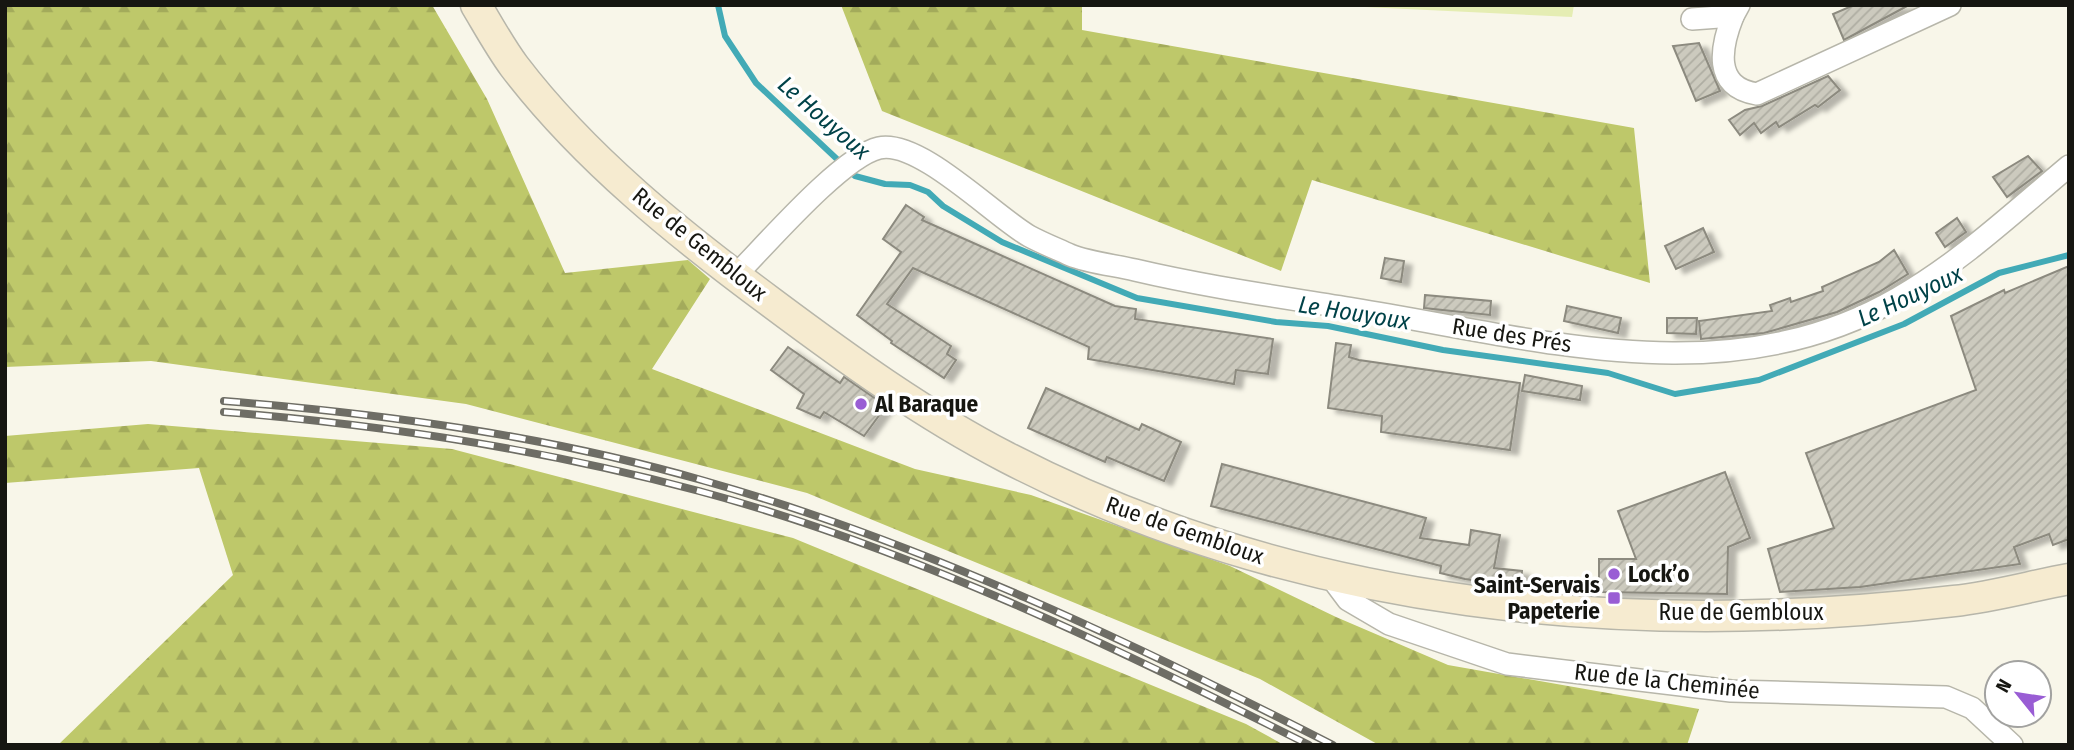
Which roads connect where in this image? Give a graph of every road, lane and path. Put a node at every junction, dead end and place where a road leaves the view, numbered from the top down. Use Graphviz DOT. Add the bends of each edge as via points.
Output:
graph roads {
  1 [pos="476,5"];
  2 [pos="1950,5"];
  3 [pos="1736,10"];
  4 [pos="1692,19"];
  5 [pos="2069,166"];
  6 [pos="735,276"];
  7 [pos="1330,576"];
  8 [pos="2069,579"];
  9 [pos="2012,745"];
  1 -- 6 [label="main road, Rue de Gembloux" via="512,64 555,115"];
  2 -- 3 [label="street" via="1757,94 1738,88 1723,66 1721,46"];
  3 -- 4 [label="street"];
  5 -- 6 [label="street, Rue des Prés" via="1952,264 1859,318 1760,348 1684,355 1611,351 1188,283 1075,257 1029,236 901,148 878,148 834,176"];
  6 -- 7 [label="main road, Rue de Gembloux" via="909,399 1013,461 1159,525"];
  7 -- 8 [label="main road, Rue de Gembloux" via="1412,593 1559,612 1794,615 1958,601"];
  7 -- 9 [label="street, Rue de la Cheminée" via="1348,600 1389,624 1507,664 1731,691 1946,697 1972,708"];
}
